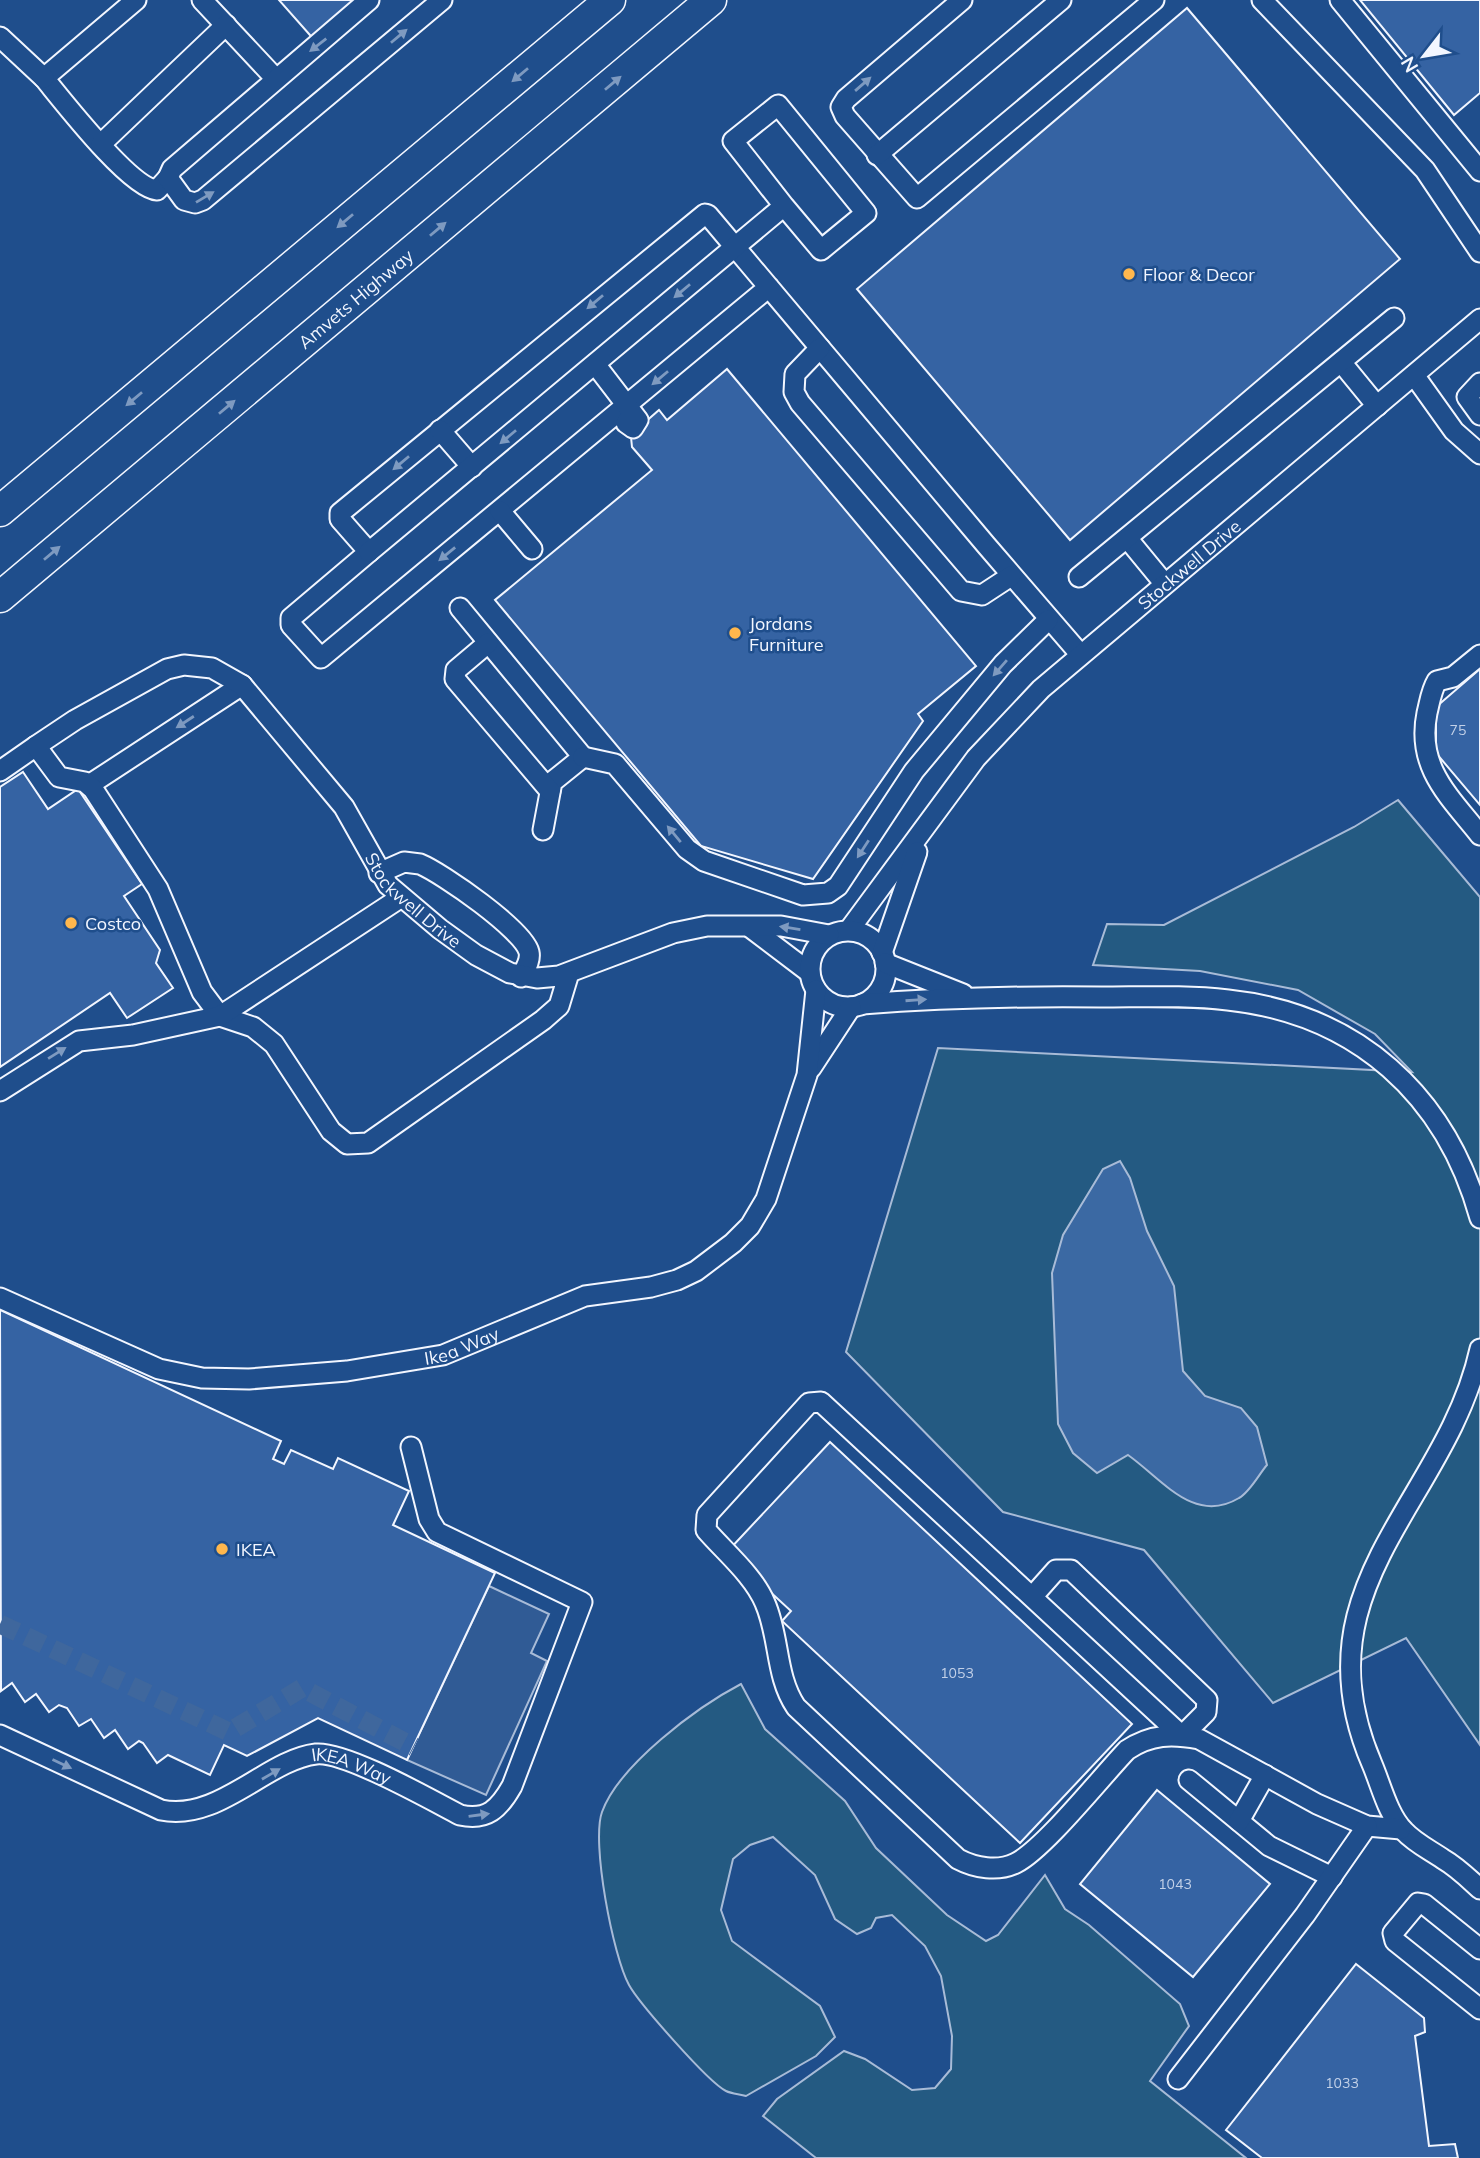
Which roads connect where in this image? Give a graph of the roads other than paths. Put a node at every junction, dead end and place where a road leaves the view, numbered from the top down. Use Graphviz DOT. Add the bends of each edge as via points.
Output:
graph roads {
  1 [pos="136,0"];
  2 [pos="202,0"];
  3 [pos="369,0"];
  4 [pos="442,0"];
  5 [pos="610,0"];
  6 [pos="711,0"];
  7 [pos="962,0"];
  8 [pos="1061,0"];
  9 [pos="1154,0"];
  10 [pos="1262,0"];
  11 [pos="1340,0"];
  12 [pos="226,25"];
  13 [pos="0,37"];
  14 [pos="44,78"];
  15 [pos="276,79"];
  16 [pos="102,144"];
  17 [pos="877,155"];
  18 [pos="1480,171"];
  19 [pos="168,178"];
  20 [pos="784,206"];
  21 [pos="735,248"];
  22 [pos="1480,252"];
  23 [pos="769,288"];
  24 [pos="1394,318"];
  25 [pos="1480,319"];
  26 [pos="820,348"];
  27 [pos="1341,362"];
  28 [pos="595,364"];
  29 [pos="1414,375"];
  30 [pos="1480,383"];
  31 [pos="1377,406"];
  32 [pos="1480,415"];
  33 [pos="630,416"];
  34 [pos="440,430"];
  35 [pos="1480,454"];
  36 [pos="472,467"];
  37 [pos="0,511"];
  38 [pos="500,511"];
  39 [pos="1127,538"];
  40 [pos="532,550"];
  41 [pos="369,552"];
  42 [pos="1011,576"];
  43 [pos="1079,577"];
  44 [pos="1164,583"];
  45 [pos="0,597"];
  46 [pos="460,608"];
  47 [pos="1048,620"];
  48 [pos="488,643"];
  49 [pos="1080,654"];
  50 [pos="1480,655"];
  51 [pos="242,685"];
  52 [pos="36,746"];
  53 [pos="583,757"];
  54 [pos="0,771"];
  55 [pos="89,785"];
  56 [pos="550,792"];
  57 [pos="543,831"];
  58 [pos="923,834"];
  59 [pos="1480,835"];
  60 [pos="379,873"];
  61 [pos="400,898"];
  62 [pos="751,928"];
  63 [pos="849,930"];
  64 [pos="829,935"];
  65 [pos="884,958"];
  66 [pos="569,973"];
  67 [pos="521,977"];
  68 [pos="813,981"];
  69 [pos="970,996"];
  70 [pos="856,1005"];
  71 [pos="219,1016"];
  72 [pos="807,1075"];
  73 [pos="0,1091"];
  74 [pos="1480,1218"];
  75 [pos="0,1298"];
  76 [pos="1480,1349"];
  77 [pos="411,1447"];
  78 [pos="1032,1597"];
  79 [pos="0,1735"];
  80 [pos="1182,1736"];
  81 [pos="1265,1775"];
  82 [pos="1189,1780"];
  83 [pos="1239,1821"];
  84 [pos="1367,1826"];
  85 [pos="1401,1829"];
  86 [pos="1332,1877"];
  87 [pos="1480,1889"];
  88 [pos="1480,1949"];
  89 [pos="1480,2009"];
  90 [pos="1178,2080"];
  1 -- 14 [label="street"];
  2 -- 12 [label="street"];
  3 -- 15 [label="street, one-way"];
  19 -- 4 [label="street, one-way" via="184,201 203,200"];
  5 -- 37 [label="highway, one-way"];
  45 -- 6 [label="highway, Amvets Highway, one-way"];
  17 -- 7 [label="street, one-way" via="841,107"];
  8 -- 17 [label="street"];
  9 -- 17 [label="street" via="923,196 911,195"];
  10 -- 22 [label="street" via="1425,170"];
  11 -- 18 [label="street"];
  12 -- 15 [label="street"];
  12 -- 16 [label="street"];
  13 -- 14 [label="street"];
  14 -- 16 [label="street"];
  15 -- 19 [label="street" via="172,169"];
  16 -- 19 [label="street" via="148,189 157,190"];
  20 -- 20 [label="street" via="733,141 778,105 866,213 821,250"];
  20 -- 21 [label="street"];
  21 -- 23 [label="street"];
  21 -- 28 [label="street, one-way"];
  21 -- 34 [label="street, one-way" via="705,214"];
  23 -- 26 [label="street"];
  23 -- 33 [label="street, one-way"];
  24 -- 27 [label="street"];
  25 -- 29 [label="street, Stockwell Drive"];
  26 -- 42 [label="street"];
  26 -- 42 [label="street" via="795,374 794,393 800,403 961,591 982,595"];
  27 -- 31 [label="street"];
  27 -- 39 [label="street"];
  28 -- 33 [label="street"];
  28 -- 36 [label="street, one-way"];
  29 -- 31 [label="street, Stockwell Drive"];
  29 -- 35 [label="street" via="1454,431"];
  30 -- 32 [label="street" via="1467,397"];
  31 -- 44 [label="street, Stockwell Drive"];
  33 -- 38 [label="street"];
  34 -- 36 [label="street"];
  34 -- 41 [label="street, one-way" via="339,516"];
  36 -- 41 [label="street"];
  38 -- 40 [label="street"];
  38 -- 41 [label="street, one-way" via="321,658 291,625 291,618"];
  39 -- 43 [label="street"];
  39 -- 44 [label="street"];
  42 -- 47 [label="street"];
  44 -- 49 [label="street, Stockwell Drive"];
  46 -- 48 [label="street"];
  47 -- 49 [label="street"];
  47 -- 53 [label="street, one-way" via="1003,664 915,771 838,886 828,893 803,895 704,861 687,849 615,764"];
  48 -- 53 [label="street"];
  48 -- 56 [label="street" via="456,670 455,679"];
  49 -- 58 [label="street, Stockwell Drive" via="991,741"];
  50 -- 59 [label="street" via="1453,677 1437,681 1425,735 1428,763 1436,780"];
  51 -- 52 [label="street, Stockwell Drive" via="224,673 176,666 151,676"];
  51 -- 55 [label="street, one-way"];
  51 -- 60 [label="street, Stockwell Drive" via="344,807"];
  52 -- 54 [label="street, Stockwell Drive"];
  52 -- 55 [label="street" via="59,777"];
  53 -- 56 [label="street" via="552,782"];
  55 -- 71 [label="street" via="158,889 199,985"];
  56 -- 57 [label="street"];
  58 -- 63 [label="street, Stockwell Drive"];
  58 -- 65 [label="street, Stockwell Drive"];
  60 -- 61 [label="street, Stockwell Drive"];
  60 -- 67 [label="street" via="404,862 420,864 511,928 529,949"];
  61 -- 67 [label="street, Stockwell Drive" via="476,955"];
  61 -- 71 [label="street"];
  64 -- 62 [label="street, Stockwell Drive, one-way" via="781,926"];
  62 -- 66 [label="street, Stockwell Drive" via="707,926 673,933"];
  62 -- 68 [label="street"];
  63 -- 64 [label="street"];
  63 -- 65 [label="street" via="872,939"];
  64 -- 68 [label="street" via="814,951"];
  65 -- 69 [label="street"];
  65 -- 70 [label="street" via="881,988"];
  66 -- 67 [label="street, Stockwell Drive"];
  66 -- 71 [label="street" via="559,1006 543,1020 358,1146 346,1144 331,1131 274,1044 247,1024"];
  68 -- 70 [label="street" via="835,1005"];
  68 -- 72 [label="street, Ikea Way"];
  70 -- 69 [label="street, one-way"];
  69 -- 74 [label="street" via="1228,1000 1293,1013 1323,1025 1411,1087 1461,1160"];
  70 -- 72 [label="street, Ikea Way"];
  73 -- 71 [label="street, one-way" via="79,1041"];
  72 -- 75 [label="street, Ikea Way" via="765,1199 750,1226 716,1258 677,1280 585,1296 556,1306 443,1355 288,1377 202,1378 142,1363"];
  76 -- 85 [label="street" via="1454,1420 1377,1560 1353,1636 1350,1664 1357,1723"];
  79 -- 77 [label="street, IKEA Way, one-way" via="161,1810 178,1813 199,1808 316,1754 353,1763 460,1815 476,1818 491,1814 512,1786 582,1602 438,1532 429,1519"];
  78 -- 80 [label="street"];
  78 -- 80 [label="street" via="1056,1570 1071,1570 1207,1700 1206,1712"];
  78 -- 80 [label="street" via="821,1402 809,1403 705,1522 706,1530 764,1601 778,1643 783,1684 796,1707 968,1865 1005,1867 1016,1863 1127,1750 1156,1736"];
  80 -- 81 [label="street" via="1214,1745"];
  81 -- 83 [label="street"];
  81 -- 84 [label="street"];
  82 -- 83 [label="street"];
  83 -- 86 [label="street" via="1269,1846"];
  84 -- 85 [label="street"];
  84 -- 86 [label="street"];
  85 -- 87 [label="street"];
  86 -- 90 [label="street"];
  88 -- 89 [label="street" via="1424,1904 1418,1903 1393,1933 1395,1941"];
}
